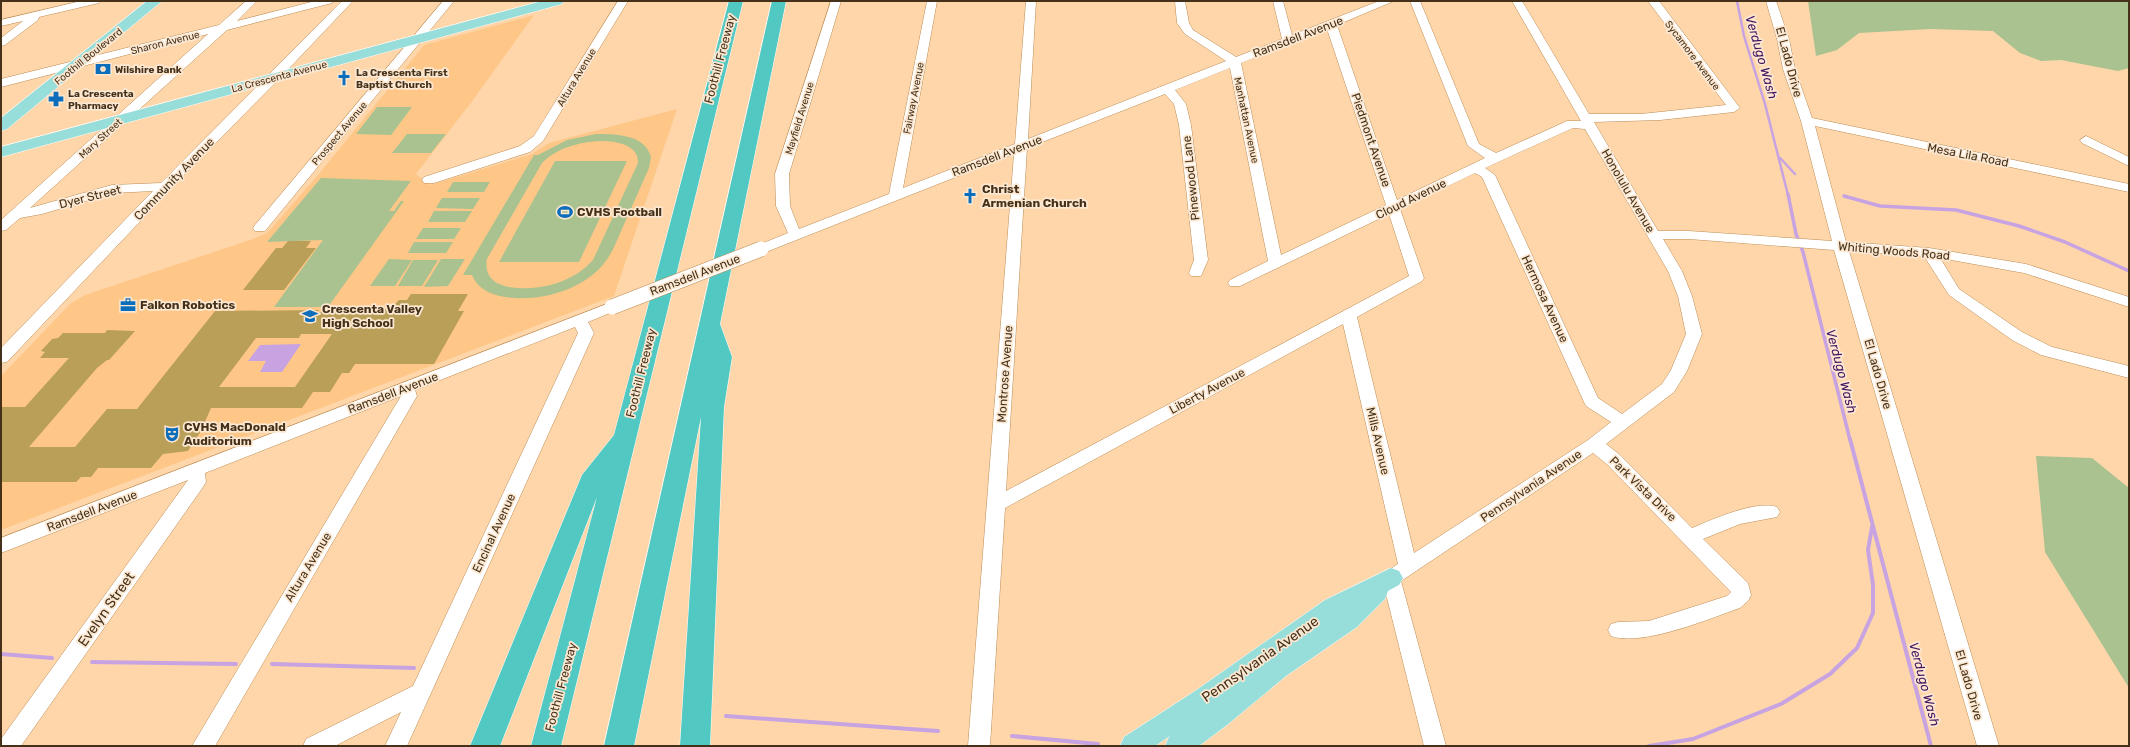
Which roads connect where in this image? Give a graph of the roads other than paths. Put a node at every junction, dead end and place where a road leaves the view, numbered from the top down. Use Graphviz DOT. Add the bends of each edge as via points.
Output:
graph roads {
  1 [pos="95,1"];
  2 [pos="155,1"];
  3 [pos="252,1"];
  4 [pos="328,1"];
  5 [pos="348,1"];
  6 [pos="449,1"];
  7 [pos="557,1"];
  8 [pos="623,1"];
  9 [pos="736,1"];
  10 [pos="779,1"];
  11 [pos="836,1"];
  12 [pos="932,1"];
  13 [pos="1031,1"];
  14 [pos="1180,1"];
  15 [pos="1278,1"];
  16 [pos="1389,1"];
  17 [pos="1415,1"];
  18 [pos="1517,1"];
  19 [pos="1653,1"];
  20 [pos="1771,1"];
  21 [pos="40,14"];
  22 [pos="1,23"];
  23 [pos="1331,24"];
  24 [pos="224,27"];
  25 [pos="418,39"];
  26 [pos="1288,40"];
  27 [pos="1,43"];
  28 [pos="1235,62"];
  29 [pos="78,64"];
  30 [pos="275,77"];
  31 [pos="1,83"];
  32 [pos="1166,89"];
  33 [pos="1734,108"];
  34 [pos="120,120"];
  35 [pos="1587,121"];
  36 [pos="1807,121"];
  37 [pos="2,130"];
  38 [pos="2086,140"];
  39 [pos="36,142"];
  40 [pos="1019,148"];
  41 [pos="1,152"];
  42 [pos="1495,158"];
  43 [pos="2129,162"];
  44 [pos="1476,168"];
  45 [pos="429,180"];
  46 [pos="166,187"];
  47 [pos="2129,188"];
  48 [pos="896,195"];
  49 [pos="1394,208"];
  50 [pos="16,214"];
  51 [pos="2,226"];
  52 [pos="260,228"];
  53 [pos="796,235"];
  54 [pos="1654,235"];
  55 [pos="1840,246"];
  56 [pos="1929,252"];
  57 [pos="1276,264"];
  58 [pos="1196,273"];
  59 [pos="1417,278"];
  60 [pos="1235,283"];
  61 [pos="2129,302"];
  62 [pos="1348,315"];
  63 [pos="579,320"];
  64 [pos="709,323"];
  65 [pos="1,358"];
  66 [pos="2129,372"];
  67 [pos="406,388"];
  68 [pos="1668,388"];
  69 [pos="1624,423"];
  70 [pos="625,435"];
  71 [pos="1594,444"];
  72 [pos="196,470"];
  73 [pos="997,504"];
  74 [pos="1771,512"];
  75 [pos="1691,536"];
  76 [pos="1,546"];
  77 [pos="1399,572"];
  78 [pos="1618,630"];
  79 [pos="421,692"];
  80 [pos="1147,743"];
  81 [pos="8,746"];
  82 [pos="203,746"];
  83 [pos="314,746"];
  84 [pos="396,746"];
  85 [pos="485,746"];
  86 [pos="546,746"];
  87 [pos="619,746"];
  88 [pos="695,746"];
  89 [pos="979,746"];
  90 [pos="1178,746"];
  91 [pos="1435,746"];
  92 [pos="1988,746"];
  1 -- 21 [label="street"];
  2 -- 29 [label="main road, Foothill Boulevard"];
  3 -- 24 [label="street, Mary Street"];
  4 -- 24 [label="street, Sharon Avenue"];
  5 -- 30 [label="street, Community Avenue"];
  6 -- 25 [label="street, Prospect Avenue"];
  7 -- 25 [label="main road, La Crescenta Avenue"];
  8 -- 45 [label="street, Altura Avenue" via="539,138 525,149"];
  9 -- 70 [label="highway, Foothill Freeway"];
  10 -- 64 [label="highway"];
  11 -- 53 [label="street, Mayfield Avenue" via="782,174 780,195 783,209"];
  12 -- 48 [label="street, Fairway Avenue"];
  13 -- 40 [label="street, Montrose Avenue"];
  14 -- 28 [label="street, Manhattan Avenue" via="1183,23 1189,32"];
  15 -- 26 [label="street"];
  16 -- 23 [label="street, Ramsdell Avenue"];
  17 -- 42 [label="street" via="1474,146"];
  18 -- 35 [label="street, Honolulu Avenue"];
  19 -- 33 [label="street, Sycamore Avenue"];
  20 -- 36 [label="street, El Lado Drive" via="1789,69"];
  21 -- 22 [label="street"];
  21 -- 27 [label="street"];
  23 -- 26 [label="street, Ramsdell Avenue"];
  23 -- 49 [label="street, Piedmont Avenue"];
  24 -- 29 [label="street, Sharon Avenue"];
  24 -- 34 [label="street, Mary Street"];
  25 -- 30 [label="main road, La Crescenta Avenue"];
  25 -- 52 [label="street, Prospect Avenue"];
  26 -- 28 [label="street, Ramsdell Avenue"];
  28 -- 32 [label="street, Ramsdell Avenue"];
  28 -- 57 [label="street, Manhattan Avenue"];
  29 -- 31 [label="street, Sharon Avenue"];
  29 -- 37 [label="main road, Foothill Boulevard"];
  30 -- 34 [label="main road, La Crescenta Avenue"];
  30 -- 46 [label="street, Community Avenue"];
  32 -- 40 [label="street, Ramsdell Avenue"];
  32 -- 58 [label="street, Pinewood Lane" via="1177,96 1185,125 1200,260"];
  33 -- 35 [label="street, Cloud Avenue"];
  34 -- 39 [label="main road, La Crescenta Avenue"];
  34 -- 50 [label="street, Mary Street"];
  35 -- 42 [label="street, Cloud Avenue" via="1571,124"];
  35 -- 54 [label="street, Honolulu Avenue"];
  36 -- 47 [label="street, Mesa Lila Road"];
  36 -- 55 [label="street, El Lado Drive"];
  37 -- 39 [label="main road" via="12,142"];
  38 -- 43 [label="street"];
  39 -- 41 [label="main road, La Crescenta Avenue"];
  40 -- 48 [label="street, Ramsdell Avenue"];
  40 -- 73 [label="street, Montrose Avenue"];
  42 -- 44 [label="street, Cloud Avenue"];
  44 -- 49 [label="street, Cloud Avenue"];
  44 -- 69 [label="street, Hermosa Avenue" via="1488,175 1592,402"];
  46 -- 50 [label="street, Dyer Street" via="112,189 37,211"];
  46 -- 65 [label="street, Community Avenue"];
  48 -- 53 [label="street, Ramsdell Avenue"];
  49 -- 57 [label="street, Cloud Avenue"];
  49 -- 59 [label="street, Piedmont Avenue"];
  50 -- 51 [label="street, Mary Street"];
  53 -- 63 [label="street, Ramsdell Avenue, bridge"];
  54 -- 55 [label="street, Whiting Woods Road" via="1689,235"];
  54 -- 68 [label="street, Honolulu Avenue" via="1675,271 1685,296 1694,334 1679,370"];
  55 -- 56 [label="street, Whiting Woods Road"];
  55 -- 92 [label="street, El Lado Drive"];
  56 -- 61 [label="street, Whiting Woods Road" via="2026,269"];
  56 -- 66 [label="street" via="1954,292 2017,336 2047,351"];
  57 -- 60 [label="street, Cloud Avenue"];
  59 -- 62 [label="street, Liberty Avenue"];
  62 -- 73 [label="street, Liberty Avenue"];
  62 -- 77 [label="street, Mills Avenue"];
  63 -- 67 [label="street, Ramsdell Avenue"];
  63 -- 79 [label="street, Encinal Avenue" via="586,332"];
  64 -- 87 [label="highway"];
  64 -- 88 [label="highway" via="721,357 713,406"];
  67 -- 72 [label="street, Ramsdell Avenue"];
  67 -- 82 [label="street, Altura Avenue" via="409,396"];
  68 -- 69 [label="street, Pennsylvania Avenue"];
  69 -- 71 [label="street, Pennsylvania Avenue"];
  70 -- 85 [label="highway" via="594,475"];
  70 -- 86 [label="highway, Foothill Freeway"];
  71 -- 75 [label="street, Park Vista Drive" via="1614,460"];
  71 -- 77 [label="street, Pennsylvania Avenue"];
  72 -- 76 [label="street, Ramsdell Avenue"];
  72 -- 81 [label="street, Evelyn Street" via="198,482"];
  73 -- 89 [label="street, Montrose Avenue"];
  74 -- 75 [label="street" via="1738,517"];
  75 -- 78 [label="street, Park Vista Drive" via="1738,583 1741,589 1737,600 1649,629"];
  77 -- 80 [label="main road, Pennsylvania Avenue" via="1334,607"];
  77 -- 90 [label="main road, Pennsylvania Avenue" via="1348,620 1277,668"];
  77 -- 91 [label="street, Mills Avenue"];
  79 -- 83 [label="street"];
  79 -- 84 [label="street, Encinal Avenue"];
}
